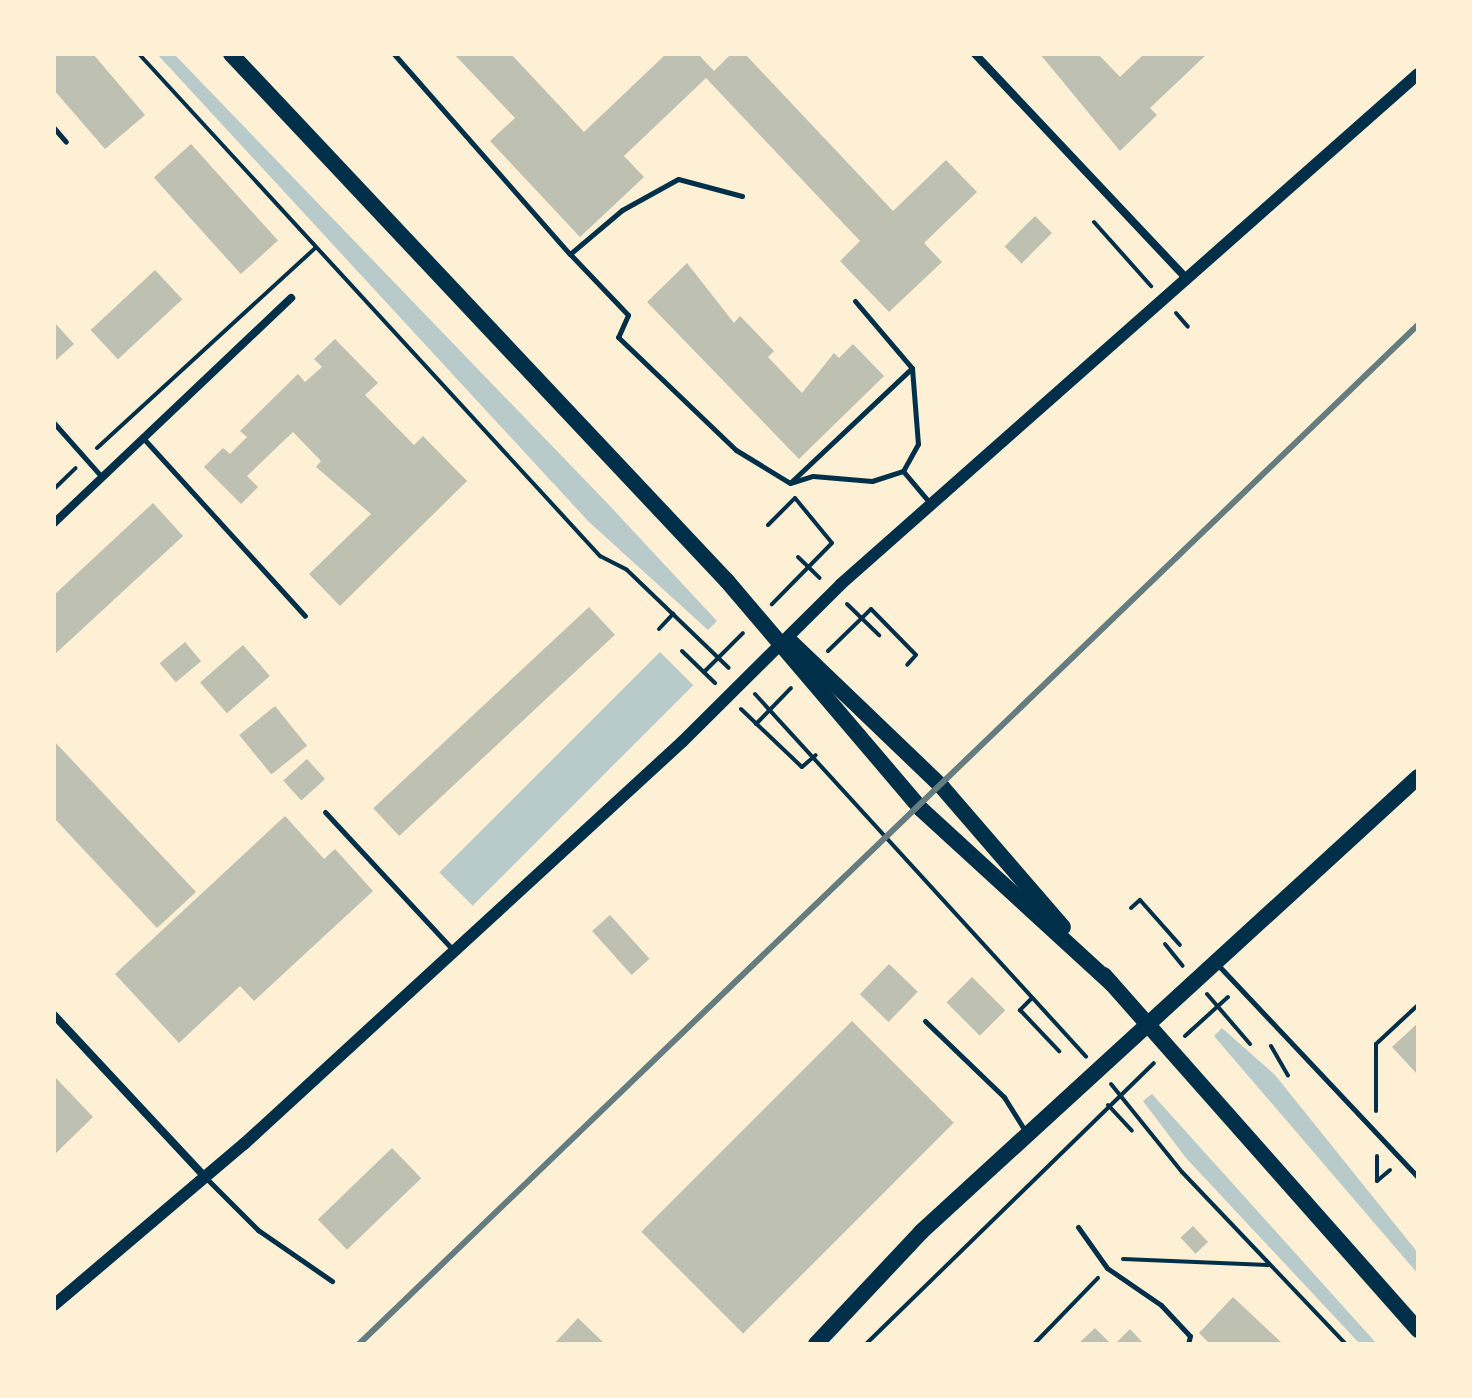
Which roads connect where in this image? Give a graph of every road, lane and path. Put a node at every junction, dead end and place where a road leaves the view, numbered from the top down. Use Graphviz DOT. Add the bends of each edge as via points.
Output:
graph roads {
  1 [pos="139,54"];
  2 [pos="231,54"];
  3 [pos="394,54"];
  4 [pos="975,54"];
  5 [pos="1418,74"];
  6 [pos="54,128"];
  7 [pos="66,142"];
  8 [pos="742,196"];
  9 [pos="1094,222"];
  10 [pos="316,247"];
  11 [pos="570,254"];
  12 [pos="1184,276"];
  13 [pos="1161,297"];
  14 [pos="291,298"];
  15 [pos="855,301"];
  16 [pos="1188,327"];
  17 [pos="912,368"];
  18 [pos="54,423"];
  19 [pos="143,438"];
  20 [pos="85,459"];
  21 [pos="903,471"];
  22 [pos="102,477"];
  23 [pos="790,483"];
  24 [pos="54,489"];
  25 [pos="931,504"];
  26 [pos="54,523"];
  27 [pos="768,525"];
  28 [pos="832,543"];
  29 [pos="727,581"];
  30 [pos="871,609"];
  31 [pos="673,614"];
  32 [pos="305,616"];
  33 [pos="659,629"];
  34 [pos="710,650"];
  35 [pos="682,651"];
  36 [pos="907,665"];
  37 [pos="704,672"];
  38 [pos="781,718"];
  39 [pos="756,724"];
  40 [pos="816,755"];
  41 [pos="1418,777"];
  42 [pos="325,812"];
  43 [pos="1131,908"];
  44 [pos="1180,945"];
  45 [pos="454,951"];
  46 [pos="1214,962"];
  47 [pos="1111,983"];
  48 [pos="1031,999"];
  49 [pos="1418,1005"];
  50 [pos="54,1015"];
  51 [pos="925,1021"];
  52 [pos="1062,1032"];
  53 [pos="1059,1051"];
  54 [pos="1144,1120"];
  55 [pos="1132,1131"];
  56 [pos="1376,1133"];
  57 [pos="1028,1134"];
  58 [pos="205,1177"];
  59 [pos="1418,1177"];
  60 [pos="1377,1181"];
  61 [pos="1078,1227"];
  62 [pos="332,1281"];
  63 [pos="54,1305"];
  64 [pos="1418,1330"];
  65 [pos="816,1344"];
  66 [pos="866,1344"];
  67 [pos="1188,1344"];
  68 [pos="1346,1344"];
  1 -- 10 [label="path"];
  2 -- 29 [label="main road"];
  3 -- 11 [label="lane"];
  4 -- 12 [label="street"];
  5 -- 12 [label="street"];
  6 -- 7 [label="lane"];
  8 -- 11 [label="lane" via="678,179 622,210"];
  9 -- 13 [label="path"];
  10 -- 20 [label="path"];
  10 -- 31 [label="path" via="600,556 627,570"];
  11 -- 23 [label="lane" via="628,315 618,337 736,450"];
  12 -- 13 [label="street"];
  13 -- 16 [label="path"];
  13 -- 25 [label="street"];
  14 -- 19 [label="street"];
  15 -- 17 [label="lane"];
  17 -- 21 [label="lane" via="918,444"];
  17 -- 23 [label="lane"];
  18 -- 20 [label="lane"];
  19 -- 22 [label="street"];
  19 -- 32 [label="lane"];
  20 -- 22 [label="lane"];
  20 -- 24 [label="path"];
  21 -- 23 [label="lane" via="872,481 813,476"];
  21 -- 25 [label="lane"];
  22 -- 26 [label="street"];
  25 -- 45 [label="street"];
  27 -- 28 [label="path" via="795,498"];
  29 -- 47 [label="main road" via="942,787"];
  29 -- 47 [label="main road" via="921,809"];
  30 -- 36 [label="path" via="916,655"];
  31 -- 33 [label="path"];
  31 -- 34 [label="path"];
  35 -- 37 [label="path"];
  38 -- 40 [label="path"];
  39 -- 40 [label="path" via="802,767"];
  40 -- 48 [label="path"];
  41 -- 46 [label="main road"];
  42 -- 45 [label="lane"];
  43 -- 44 [label="path" via="1140,900"];
  45 -- 58 [label="street"];
  46 -- 56 [label="lane"];
  46 -- 57 [label="main road"];
  47 -- 64 [label="main road"];
  48 -- 52 [label="path"];
  48 -- 53 [label="path" via="1020,1010"];
  49 -- 56 [label="path" via="1376,1044"];
  50 -- 58 [label="street"];
  51 -- 57 [label="lane" via="1004,1097"];
  54 -- 68 [label="path" via="1182,1172"];
  55 -- 66 [label="path" via="1108,1105"];
  56 -- 59 [label="lane"];
  56 -- 60 [label="path"];
  57 -- 65 [label="main road" via="921,1232"];
  58 -- 62 [label="lane" via="258,1230"];
  58 -- 63 [label="street"];
  61 -- 67 [label="lane" via="1107,1268 1161,1305 1190,1336"];
}
